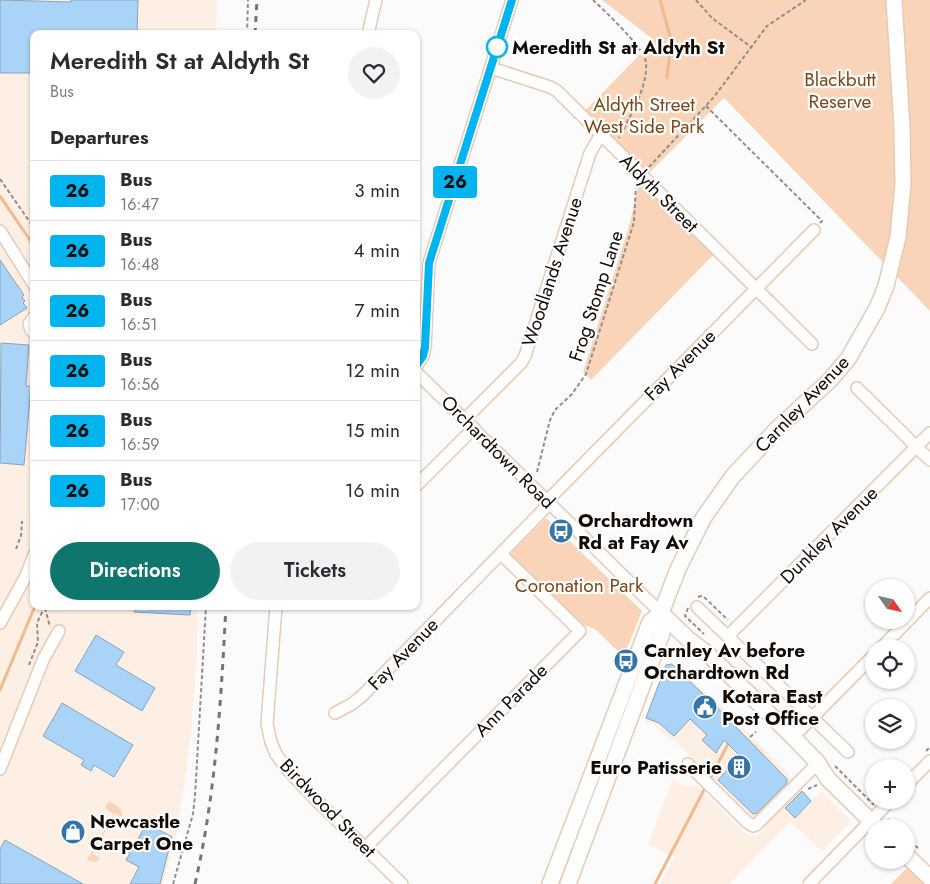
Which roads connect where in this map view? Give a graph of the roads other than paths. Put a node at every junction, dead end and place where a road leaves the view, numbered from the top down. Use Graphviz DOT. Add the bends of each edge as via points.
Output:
graph roads {
  1 [pos="376,0"];
  2 [pos="512,0"];
  3 [pos="894,0"];
  4 [pos="369,30"];
  5 [pos="490,68"];
  6 [pos="600,136"];
  7 [pos="814,230"];
  8 [pos="0,231"];
  9 [pos="30,279"];
  10 [pos="756,289"];
  11 [pos="812,344"];
  12 [pos="420,360"];
  13 [pos="420,376"];
  14 [pos="857,388"];
  15 [pos="465,419"];
  16 [pos="474,428"];
  17 [pos="930,433"];
  18 [pos="917,447"];
  19 [pos="930,460"];
  20 [pos="420,482"];
  21 [pos="549,502"];
  22 [pos="500,554"];
  23 [pos="30,566"];
  24 [pos="930,598"];
  25 [pos="696,607"];
  26 [pos="276,610"];
  27 [pos="661,613"];
  28 [pos="1,619"];
  29 [pos="56,636"];
  30 [pos="728,636"];
  31 [pos="688,639"];
  32 [pos="891,639"];
  33 [pos="655,650"];
  34 [pos="865,664"];
  35 [pos="741,686"];
  36 [pos="728,700"];
  37 [pos="335,713"];
  38 [pos="812,718"];
  39 [pos="793,736"];
  40 [pos="848,752"];
  41 [pos="824,761"];
  42 [pos="930,761"];
  43 [pos="688,764"];
  44 [pos="0,769"];
  45 [pos="915,776"];
  46 [pos="875,819"];
  47 [pos="865,834"];
  48 [pos="365,848"];
  49 [pos="915,864"];
  50 [pos="930,878"];
  51 [pos="402,884"];
  52 [pos="550,884"];
  53 [pos="568,884"];
  54 [pos="809,884"];
  1 -- 4 [label="street"];
  2 -- 5 [label="street"];
  3 -- 27 [label="main road, Carnley Avenue" via="903,192 898,237 883,293 866,331 848,360 733,476 704,517 678,568"];
  5 -- 6 [label="street, Aldyth Street" via="554,89"];
  5 -- 12 [label="street" via="429,263 425,348"];
  6 -- 10 [label="street, Aldyth Street"];
  6 -- 15 [label="street, Woodlands Avenue" via="590,153 525,356"];
  7 -- 10 [label="street, Fay Avenue"];
  8 -- 9 [label="street"];
  10 -- 11 [label="street, Aldyth Street"];
  10 -- 21 [label="street, Fay Avenue"];
  13 -- 15 [label="street, Orchardtown Road"];
  14 -- 18 [label="street"];
  15 -- 16 [label="street, Orchardtown Road"];
  16 -- 20 [label="street"];
  16 -- 21 [label="street, Orchardtown Road"];
  17 -- 18 [label="street, Dunkley Avenue"];
  18 -- 19 [label="street"];
  18 -- 30 [label="street, Dunkley Avenue"];
  21 -- 22 [label="street, Fay Avenue"];
  21 -- 27 [label="street, Orchardtown Road"];
  22 -- 37 [label="street, Fay Avenue" via="363,695"];
  22 -- 48 [label="street, Ann Parade" via="580,631"];
  23 -- 28 [label="street"];
  24 -- 32 [label="street"];
  25 -- 30 [label="street"];
  26 -- 48 [label="street, Birdwood Street" via="267,724 271,742 286,768"];
  27 -- 31 [label="main road, Orchardtown Road"];
  27 -- 33 [label="main road, Carnley Avenue" via="662,633"];
  27 -- 52 [label="main road, Carnley Avenue" via="650,622"];
  29 -- 44 [label="street" via="43,660"];
  30 -- 38 [label="street"];
  31 -- 33 [label="main road" via="669,642"];
  31 -- 35 [label="main road, Orchardtown Road"];
  33 -- 53 [label="main road, Carnley Avenue"];
  34 -- 38 [label="street"];
  35 -- 36 [label="lane"];
  35 -- 39 [label="main road, Orchardtown Road"];
  38 -- 39 [label="street"];
  38 -- 40 [label="street"];
  39 -- 41 [label="main road, Orchardtown Road"];
  41 -- 43 [label="street" via="756,826 747,822"];
  41 -- 46 [label="main road, Orchardtown Road" via="828,779"];
  42 -- 45 [label="street"];
  47 -- 54 [label="street"];
  48 -- 51 [label="street, Birdwood Street"];
  49 -- 50 [label="main road"];
}
